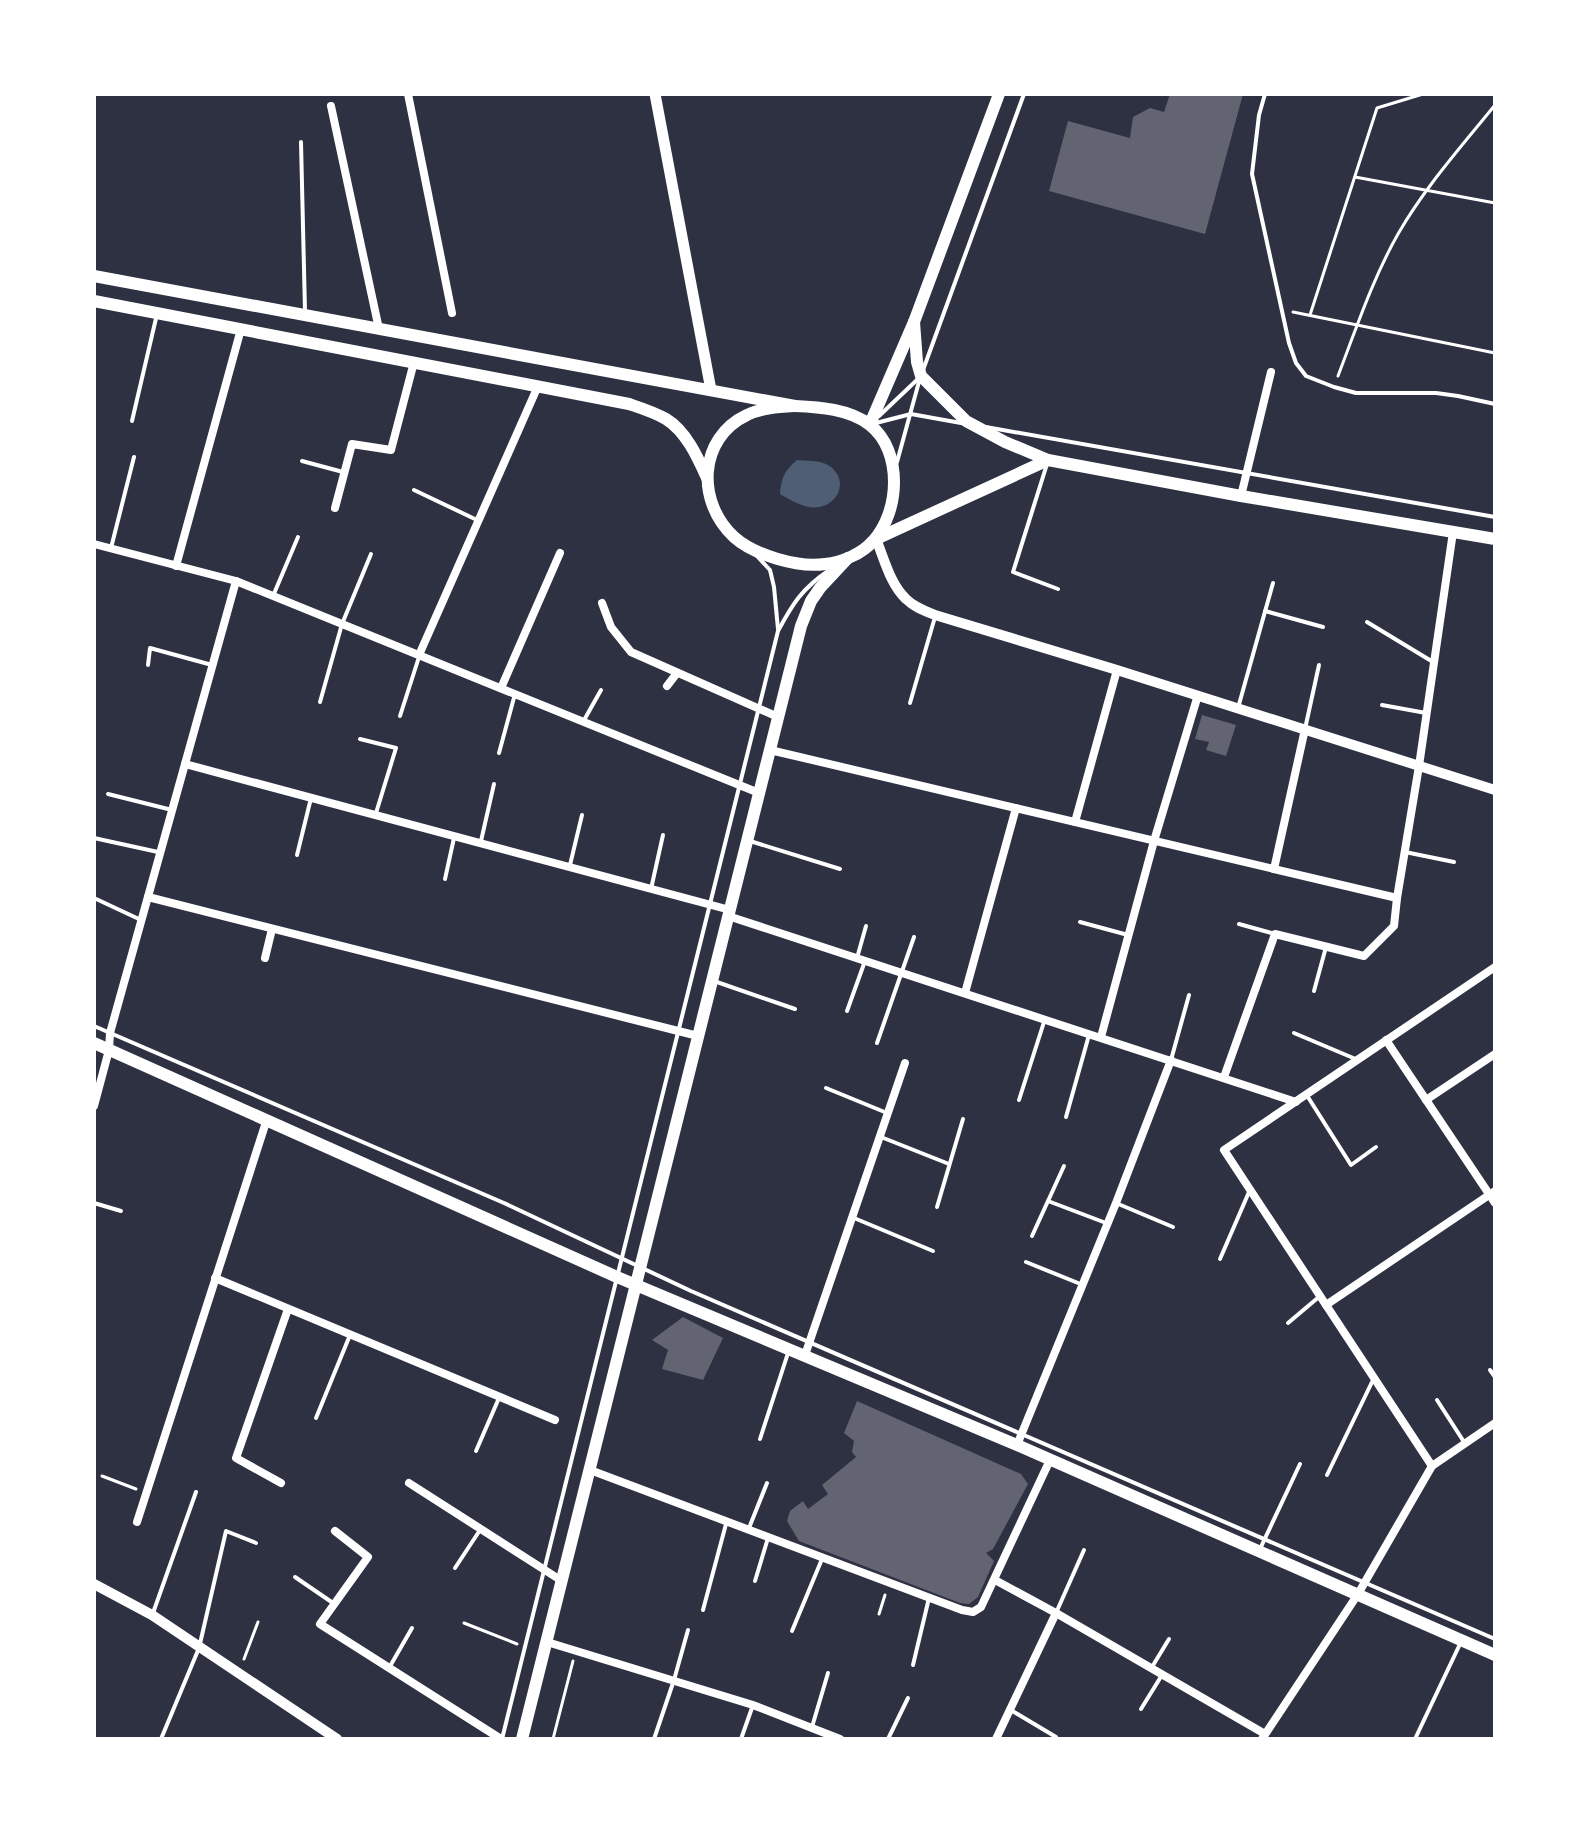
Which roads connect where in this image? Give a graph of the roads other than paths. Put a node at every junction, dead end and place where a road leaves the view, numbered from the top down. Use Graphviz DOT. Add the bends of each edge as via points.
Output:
graph roads {
  1 [pos="408,94"];
  2 [pos="655,94"];
  3 [pos="999,94"];
  4 [pos="1024,94"];
  5 [pos="1265,94"];
  6 [pos="331,106"];
  7 [pos="301,142"];
  8 [pos="94,276"];
  9 [pos="94,301"];
  10 [pos="157,313"];
  11 [pos="452,313"];
  12 [pos="305,315"];
  13 [pos="914,322"];
  14 [pos="241,329"];
  15 [pos="379,329"];
  16 [pos="414,362"];
  17 [pos="1271,372"];
  18 [pos="921,376"];
  19 [pos="538,386"];
  20 [pos="711,390"];
  21 [pos="1495,404"];
  22 [pos="795,406"];
  23 [pos="911,414"];
  24 [pos="132,421"];
  25 [pos="870,424"];
  26 [pos="134,457"];
  27 [pos="1048,460"];
  28 [pos="302,461"];
  29 [pos="345,473"];
  30 [pos="893,476"];
  31 [pos="707,478"];
  32 [pos="414,490"];
  33 [pos="1241,496"];
  34 [pos="335,508"];
  35 [pos="1495,517"];
  36 [pos="479,521"];
  37 [pos="1453,532"];
  38 [pos="298,537"];
  39 [pos="876,539"];
  40 [pos="1495,539"];
  41 [pos="94,544"];
  42 [pos="111,548"];
  43 [pos="750,548"];
  44 [pos="560,553"];
  45 [pos="371,554"];
  46 [pos="848,558"];
  47 [pos="176,566"];
  48 [pos="236,581"];
  49 [pos="1273,583"];
  50 [pos="1058,589"];
  51 [pos="273,596"];
  52 [pos="602,603"];
  53 [pos="1265,611"];
  54 [pos="935,615"];
  55 [pos="1367,622"];
  56 [pos="342,624"];
  57 [pos="1323,627"];
  58 [pos="778,631"];
  59 [pos="419,655"];
  60 [pos="1433,662"];
  61 [pos="148,665"];
  62 [pos="213,665"];
  63 [pos="1319,665"];
  64 [pos="1117,670"];
  65 [pos="677,673"];
  66 [pos="667,686"];
  67 [pos="501,688"];
  68 [pos="601,690"];
  69 [pos="515,694"];
  70 [pos="1198,695"];
  71 [pos="320,702"];
  72 [pos="910,703"];
  73 [pos="1382,705"];
  74 [pos="1238,708"];
  75 [pos="759,709"];
  76 [pos="1426,713"];
  77 [pos="400,716"];
  78 [pos="778,717"];
  79 [pos="583,722"];
  80 [pos="1305,729"];
  81 [pos="360,739"];
  82 [pos="770,750"];
  83 [pos="499,753"];
  84 [pos="185,764"];
  85 [pos="1419,766"];
  86 [pos="494,784"];
  87 [pos="740,785"];
  88 [pos="1495,790"];
  89 [pos="759,793"];
  90 [pos="108,794"];
  91 [pos="311,798"];
  92 [pos="1016,808"];
  93 [pos="172,810"];
  94 [pos="375,815"];
  95 [pos="582,815"];
  96 [pos="1075,822"];
  97 [pos="663,835"];
  98 [pos="454,836"];
  99 [pos="94,838"];
  100 [pos="747,840"];
  101 [pos="1154,841"];
  102 [pos="480,843"];
  103 [pos="1404,851"];
  104 [pos="160,853"];
  105 [pos="297,855"];
  106 [pos="1454,862"];
  107 [pos="569,867"];
  108 [pos="840,869"];
  109 [pos="1274,869"];
  110 [pos="445,879"];
  111 [pos="651,889"];
  112 [pos="148,897"];
  113 [pos="94,898"];
  114 [pos="1397,898"];
  115 [pos="710,904"];
  116 [pos="729,913"];
  117 [pos="141,920"];
  118 [pos="1080,922"];
  119 [pos="1239,924"];
  120 [pos="866,926"];
  121 [pos="272,929"];
  122 [pos="1275,934"];
  123 [pos="1130,936"];
  124 [pos="914,937"];
  125 [pos="1326,947"];
  126 [pos="265,958"];
  127 [pos="861,959"];
  128 [pos="1495,967"];
  129 [pos="902,973"];
  130 [pos="712,980"];
  131 [pos="1314,991"];
  132 [pos="965,993"];
  133 [pos="1189,995"];
  134 [pos="795,1009"];
  135 [pos="847,1011"];
  136 [pos="1045,1019"];
  137 [pos="94,1026"];
  138 [pos="678,1031"];
  139 [pos="110,1033"];
  140 [pos="1294,1033"];
  141 [pos="1090,1034"];
  142 [pos="698,1036"];
  143 [pos="1101,1037"];
  144 [pos="1386,1040"];
  145 [pos="94,1043"];
  146 [pos="877,1043"];
  147 [pos="109,1050"];
  148 [pos="1495,1054"];
  149 [pos="1171,1060"];
  150 [pos="1358,1060"];
  151 [pos="905,1063"];
  152 [pos="1224,1077"];
  153 [pos="826,1088"];
  154 [pos="1306,1094"];
  155 [pos="1019,1100"];
  156 [pos="1426,1100"];
  157 [pos="1296,1102"];
  158 [pos="94,1106"];
  159 [pos="888,1113"];
  160 [pos="1066,1117"];
  161 [pos="267,1119"];
  162 [pos="963,1119"];
  163 [pos="880,1137"];
  164 [pos="1376,1147"];
  165 [pos="949,1164"];
  166 [pos="1064,1166"];
  167 [pos="1250,1190"];
  168 [pos="1493,1196"];
  169 [pos="1048,1201"];
  170 [pos="94,1203"];
  171 [pos="1116,1203"];
  172 [pos="937,1207"];
  173 [pos="121,1211"];
  174 [pos="852,1217"];
  175 [pos="1108,1223"];
  176 [pos="1173,1227"];
  177 [pos="1032,1236"];
  178 [pos="933,1251"];
  179 [pos="622,1258"];
  180 [pos="1220,1259"];
  181 [pos="1026,1262"];
  182 [pos="640,1267"];
  183 [pos="617,1277"];
  184 [pos="215,1278"];
  185 [pos="636,1285"];
  186 [pos="1083,1285"];
  187 [pos="1320,1296"];
  188 [pos="1326,1305"];
  189 [pos="288,1309"];
  190 [pos="1288,1323"];
  191 [pos="350,1335"];
  192 [pos="810,1342"];
  193 [pos="789,1348"];
  194 [pos="805,1355"];
  195 [pos="1490,1370"];
  196 [pos="1495,1377"];
  197 [pos="1374,1378"];
  198 [pos="499,1397"];
  199 [pos="1437,1400"];
  200 [pos="316,1418"];
  201 [pos="555,1420"];
  202 [pos="1495,1423"];
  203 [pos="760,1439"];
  204 [pos="1019,1440"];
  205 [pos="1465,1444"];
  206 [pos="476,1451"];
  207 [pos="1050,1460"];
  208 [pos="1300,1464"];
  209 [pos="1432,1466"];
  210 [pos="590,1470"];
  211 [pos="1327,1475"];
  212 [pos="281,1483"];
  213 [pos="409,1483"];
  214 [pos="767,1483"];
  215 [pos="196,1492"];
  216 [pos="137,1522"];
  217 [pos="727,1522"];
  218 [pos="481,1529"];
  219 [pos="749,1530"];
  220 [pos="335,1531"];
  221 [pos="768,1537"];
  222 [pos="256,1543"];
  223 [pos="1262,1545"];
  224 [pos="1084,1550"];
  225 [pos="823,1558"];
  226 [pos="455,1568"];
  227 [pos="544,1570"];
  228 [pos="295,1577"];
  229 [pos="995,1580"];
  230 [pos="562,1581"];
  231 [pos="755,1581"];
  232 [pos="94,1584"];
  233 [pos="1361,1588"];
  234 [pos="929,1598"];
  235 [pos="334,1605"];
  236 [pos="703,1610"];
  237 [pos="1056,1613"];
  238 [pos="152,1615"];
  239 [pos="412,1628"];
  240 [pos="688,1630"];
  241 [pos="792,1631"];
  242 [pos="1169,1639"];
  243 [pos="1495,1639"];
  244 [pos="1462,1640"];
  245 [pos="547,1642"];
  246 [pos="199,1648"];
  247 [pos="1495,1655"];
  248 [pos="913,1665"];
  249 [pos="389,1668"];
  250 [pos="1151,1669"];
  251 [pos="828,1673"];
  252 [pos="1162,1675"];
  253 [pos="674,1680"];
  254 [pos="908,1698"];
  255 [pos="753,1705"];
  256 [pos="1009,1709"];
  257 [pos="1141,1709"];
  258 [pos="812,1727"];
  259 [pos="820,1735"];
  260 [pos="1056,1737"];
  261 [pos="1264,1737"];
  262 [pos="332,1738"];
  263 [pos="161,1739"];
  264 [pos="502,1739"];
  265 [pos="522,1739"];
  266 [pos="654,1739"];
  267 [pos="741,1739"];
  268 [pos="840,1739"];
  269 [pos="888,1739"];
  270 [pos="996,1739"];
  271 [pos="1415,1739"];
  1 -- 11 [label="street"];
  2 -- 20 [label="main road"];
  3 -- 13 [label="main road"];
  4 -- 18 [label="lane"];
  5 -- 21 [label="lane" via="1252,174 1296,363 1306,376 1356,393 1436,393"];
  6 -- 15 [label="street"];
  7 -- 12 [label="lane"];
  8 -- 12 [label="main road"];
  9 -- 10 [label="main road"];
  10 -- 14 [label="main road"];
  10 -- 24 [label="lane"];
  12 -- 15 [label="main road"];
  13 -- 18 [label="main road"];
  13 -- 25 [label="main road"];
  14 -- 16 [label="main road"];
  14 -- 47 [label="street"];
  15 -- 20 [label="main road"];
  16 -- 19 [label="main road"];
  16 -- 29 [label="street" via="391,450 352,444"];
  17 -- 33 [label="street"];
  18 -- 23 [label="lane"];
  18 -- 25 [label="lane"];
  18 -- 27 [label="main road" via="966,421"];
  19 -- 31 [label="main road" via="629,404 668,419 696,453"];
  19 -- 36 [label="street"];
  20 -- 22 [label="main road"];
  22 -- 25 [label="main road" via="834,410"];
  22 -- 31 [label="main road" via="737,420 712,451"];
  23 -- 25 [label="lane"];
  23 -- 30 [label="lane"];
  23 -- 35 [label="lane"];
  25 -- 30 [label="main road" via="888,450"];
  26 -- 42 [label="lane"];
  27 -- 33 [label="main road"];
  27 -- 39 [label="main road"];
  27 -- 50 [label="lane" via="1013,572"];
  28 -- 29 [label="lane"];
  29 -- 34 [label="street"];
  30 -- 39 [label="main road" via="890,509"];
  31 -- 43 [label="main road" via="720,520"];
  32 -- 36 [label="lane"];
  33 -- 37 [label="main road"];
  36 -- 59 [label="street"];
  37 -- 40 [label="main road"];
  37 -- 60 [label="street"];
  38 -- 51 [label="lane"];
  39 -- 46 [label="main road"];
  39 -- 54 [label="street" via="905,599"];
  41 -- 42 [label="street"];
  42 -- 47 [label="street"];
  43 -- 46 [label="main road" via="795,563 824,565"];
  43 -- 58 [label="lane" via="770,570"];
  44 -- 67 [label="street"];
  45 -- 56 [label="lane"];
  46 -- 58 [label="lane" via="809,585"];
  46 -- 78 [label="main road" via="811,601"];
  47 -- 48 [label="street"];
  48 -- 51 [label="street"];
  48 -- 62 [label="street"];
  49 -- 53 [label="lane"];
  51 -- 56 [label="street"];
  52 -- 65 [label="street" via="611,627 631,652"];
  53 -- 57 [label="lane"];
  53 -- 74 [label="lane"];
  54 -- 64 [label="street"];
  54 -- 72 [label="lane"];
  55 -- 60 [label="lane"];
  56 -- 59 [label="street"];
  56 -- 71 [label="lane"];
  58 -- 75 [label="lane"];
  59 -- 67 [label="street"];
  59 -- 77 [label="lane"];
  60 -- 76 [label="street"];
  61 -- 62 [label="lane" via="150,648"];
  62 -- 84 [label="street"];
  63 -- 80 [label="lane"];
  64 -- 70 [label="street"];
  64 -- 96 [label="street"];
  65 -- 66 [label="street"];
  65 -- 75 [label="street"];
  67 -- 69 [label="street"];
  68 -- 79 [label="lane"];
  69 -- 79 [label="street"];
  69 -- 83 [label="lane"];
  70 -- 74 [label="street"];
  70 -- 101 [label="street"];
  73 -- 76 [label="lane"];
  74 -- 80 [label="street"];
  75 -- 78 [label="street"];
  75 -- 87 [label="lane"];
  76 -- 85 [label="street"];
  78 -- 82 [label="main road"];
  79 -- 87 [label="street"];
  80 -- 85 [label="street"];
  80 -- 109 [label="street"];
  81 -- 94 [label="lane" via="396,748"];
  82 -- 89 [label="main road"];
  82 -- 92 [label="street"];
  84 -- 91 [label="street"];
  84 -- 93 [label="street"];
  85 -- 88 [label="street"];
  85 -- 103 [label="street"];
  86 -- 102 [label="lane"];
  87 -- 89 [label="street"];
  87 -- 115 [label="lane"];
  89 -- 100 [label="main road"];
  90 -- 93 [label="lane"];
  91 -- 94 [label="street"];
  91 -- 105 [label="lane"];
  92 -- 96 [label="street"];
  92 -- 132 [label="street"];
  93 -- 104 [label="street"];
  94 -- 98 [label="street"];
  95 -- 107 [label="lane"];
  96 -- 101 [label="street"];
  97 -- 111 [label="lane"];
  98 -- 102 [label="street"];
  98 -- 110 [label="lane"];
  99 -- 104 [label="lane"];
  100 -- 108 [label="lane"];
  100 -- 116 [label="main road"];
  101 -- 109 [label="street"];
  101 -- 123 [label="street"];
  102 -- 107 [label="street"];
  103 -- 106 [label="lane"];
  103 -- 114 [label="street"];
  104 -- 112 [label="street"];
  107 -- 111 [label="street"];
  109 -- 114 [label="street"];
  111 -- 115 [label="street"];
  112 -- 117 [label="street"];
  112 -- 121 [label="street"];
  113 -- 117 [label="lane"];
  114 -- 125 [label="street" via="1394,926 1364,956"];
  115 -- 116 [label="street"];
  115 -- 138 [label="lane"];
  116 -- 127 [label="street"];
  116 -- 130 [label="main road"];
  117 -- 139 [label="street"];
  118 -- 123 [label="lane"];
  119 -- 122 [label="lane"];
  120 -- 127 [label="lane"];
  121 -- 126 [label="street"];
  121 -- 138 [label="street"];
  122 -- 125 [label="street"];
  122 -- 152 [label="street"];
  123 -- 143 [label="street"];
  124 -- 129 [label="lane"];
  125 -- 131 [label="lane"];
  127 -- 129 [label="street"];
  127 -- 135 [label="lane"];
  128 -- 144 [label="street"];
  129 -- 132 [label="street"];
  129 -- 146 [label="lane"];
  130 -- 134 [label="lane"];
  130 -- 142 [label="main road"];
  132 -- 136 [label="street"];
  133 -- 149 [label="lane"];
  136 -- 141 [label="street"];
  136 -- 155 [label="lane"];
  137 -- 139 [label="lane"];
  138 -- 142 [label="street"];
  138 -- 179 [label="lane"];
  139 -- 147 [label="street"];
  139 -- 179 [label="lane"];
  140 -- 150 [label="lane"];
  141 -- 143 [label="street"];
  141 -- 160 [label="lane"];
  142 -- 182 [label="main road"];
  143 -- 149 [label="street"];
  144 -- 150 [label="street"];
  144 -- 156 [label="street"];
  145 -- 147 [label="main road"];
  147 -- 158 [label="street"];
  147 -- 161 [label="main road"];
  148 -- 156 [label="street"];
  149 -- 152 [label="street"];
  149 -- 171 [label="street"];
  150 -- 154 [label="street"];
  151 -- 159 [label="street"];
  152 -- 157 [label="street"];
  153 -- 159 [label="lane"];
  154 -- 157 [label="street"];
  154 -- 164 [label="lane" via="1351,1165"];
  156 -- 168 [label="street"];
  157 -- 167 [label="street" via="1224,1150"];
  159 -- 163 [label="street"];
  161 -- 183 [label="main road"];
  161 -- 184 [label="street"];
  162 -- 165 [label="lane"];
  163 -- 165 [label="lane"];
  163 -- 174 [label="street"];
  165 -- 172 [label="lane"];
  166 -- 169 [label="lane"];
  167 -- 180 [label="lane"];
  167 -- 187 [label="street"];
  168 -- 188 [label="street"];
  169 -- 175 [label="lane"];
  169 -- 177 [label="lane"];
  170 -- 173 [label="lane"];
  171 -- 175 [label="street"];
  171 -- 176 [label="lane"];
  174 -- 178 [label="lane"];
  174 -- 192 [label="street"];
  175 -- 186 [label="street"];
  179 -- 182 [label="lane"];
  179 -- 183 [label="lane"];
  181 -- 186 [label="lane"];
  182 -- 185 [label="main road"];
  182 -- 192 [label="lane"];
  183 -- 185 [label="main road"];
  183 -- 227 [label="lane"];
  184 -- 189 [label="street"];
  184 -- 216 [label="street"];
  185 -- 193 [label="main road"];
  185 -- 210 [label="main road"];
  186 -- 204 [label="street"];
  187 -- 188 [label="street"];
  187 -- 190 [label="lane"];
  188 -- 197 [label="street"];
  189 -- 191 [label="street"];
  189 -- 212 [label="street" via="236,1458"];
  191 -- 198 [label="street"];
  191 -- 200 [label="lane"];
  192 -- 194 [label="street"];
  192 -- 204 [label="lane"];
  193 -- 194 [label="main road"];
  193 -- 203 [label="lane"];
  194 -- 204 [label="main road"];
  195 -- 196 [label="lane"];
  197 -- 209 [label="street"];
  197 -- 211 [label="lane"];
  198 -- 201 [label="street"];
  198 -- 206 [label="lane"];
  199 -- 205 [label="lane"];
  202 -- 205 [label="street"];
  204 -- 207 [label="main road"];
  204 -- 223 [label="lane"];
  205 -- 209 [label="street"];
  207 -- 223 [label="main road"];
  207 -- 229 [label="street"];
  208 -- 223 [label="lane"];
  209 -- 233 [label="street"];
  210 -- 217 [label="street"];
  210 -- 230 [label="main road"];
  213 -- 218 [label="street"];
  214 -- 219 [label="lane"];
  215 -- 238 [label="lane"];
  217 -- 219 [label="street"];
  217 -- 236 [label="lane"];
  218 -- 226 [label="lane"];
  218 -- 227 [label="street"];
  219 -- 221 [label="street"];
  220 -- 235 [label="street" via="368,1557"];
  221 -- 225 [label="street"];
  221 -- 231 [label="lane"];
  222 -- 246 [label="lane" via="226,1531"];
  223 -- 233 [label="main road"];
  224 -- 237 [label="lane"];
  225 -- 234 [label="street"];
  225 -- 241 [label="lane"];
  227 -- 230 [label="street"];
  227 -- 264 [label="lane"];
  228 -- 235 [label="lane"];
  229 -- 234 [label="street" via="978,1611"];
  229 -- 237 [label="street"];
  230 -- 245 [label="main road"];
  232 -- 238 [label="street"];
  233 -- 243 [label="lane"];
  233 -- 244 [label="main road"];
  233 -- 261 [label="street"];
  234 -- 248 [label="lane"];
  235 -- 249 [label="street" via="320,1624"];
  237 -- 250 [label="street"];
  237 -- 256 [label="street"];
  238 -- 246 [label="street"];
  239 -- 249 [label="lane"];
  240 -- 253 [label="lane"];
  242 -- 250 [label="lane"];
  244 -- 247 [label="main road"];
  244 -- 271 [label="lane"];
  245 -- 253 [label="street"];
  245 -- 265 [label="main road"];
  246 -- 262 [label="street"];
  246 -- 263 [label="lane"];
  249 -- 264 [label="street"];
  250 -- 252 [label="street"];
  251 -- 258 [label="lane"];
  252 -- 257 [label="lane"];
  252 -- 261 [label="street"];
  253 -- 255 [label="street"];
  253 -- 266 [label="lane"];
  254 -- 269 [label="lane"];
  255 -- 258 [label="street"];
  255 -- 267 [label="lane"];
  256 -- 260 [label="lane"];
  256 -- 270 [label="street"];
  258 -- 259 [label="street"];
  259 -- 268 [label="street"];
}
